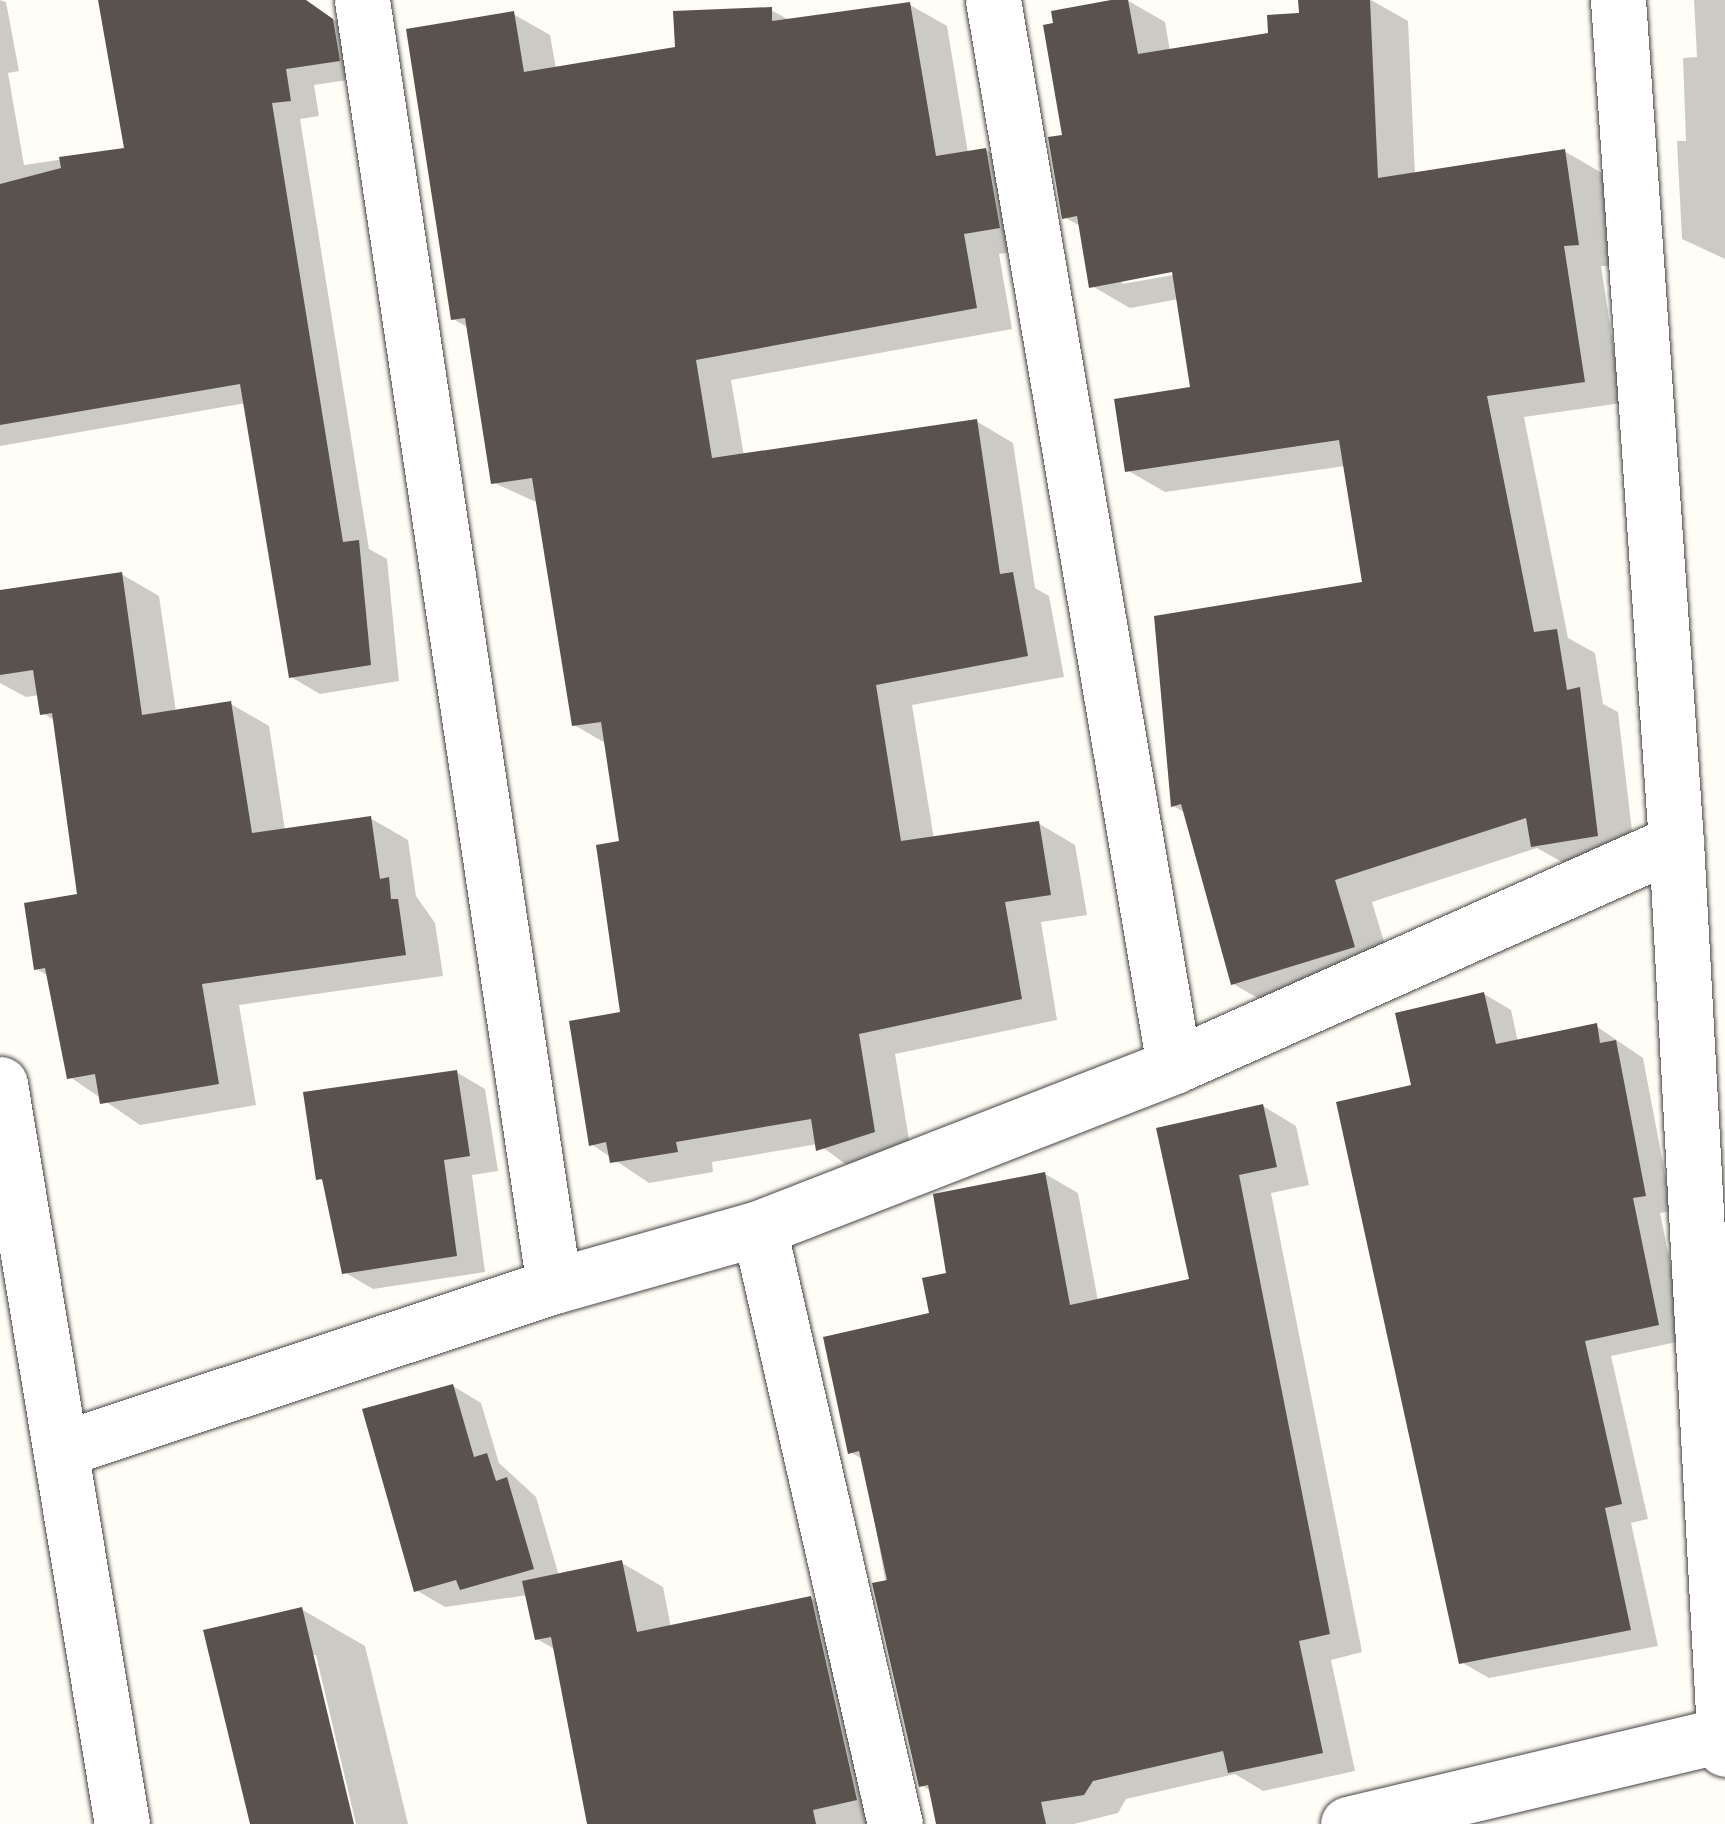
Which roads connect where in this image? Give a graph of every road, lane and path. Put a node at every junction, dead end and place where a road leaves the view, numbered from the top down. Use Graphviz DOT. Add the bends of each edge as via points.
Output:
graph roads {
  1 [pos="362,0"];
  2 [pos="993,0"];
  3 [pos="1618,0"];
  4 [pos="1676,842"];
  5 [pos="1174,1066"];
  6 [pos="0,1084"];
  7 [pos="759,1228"];
  8 [pos="554,1286"];
  9 [pos="62,1449"];
  10 [pos="1724,1739"];
  11 [pos="122,1824"];
  12 [pos="896,1824"];
  13 [pos="1348,1824"];
  1 -- 8 [label="street"];
  2 -- 5 [label="street"];
  3 -- 4 [label="street"];
  4 -- 5 [label="street"];
  4 -- 10 [label="street"];
  5 -- 7 [label="street"];
  6 -- 9 [label="street"];
  7 -- 8 [label="street"];
  7 -- 12 [label="street"];
  8 -- 9 [label="street"];
  9 -- 11 [label="street"];
  10 -- 13 [label="street"];
}
